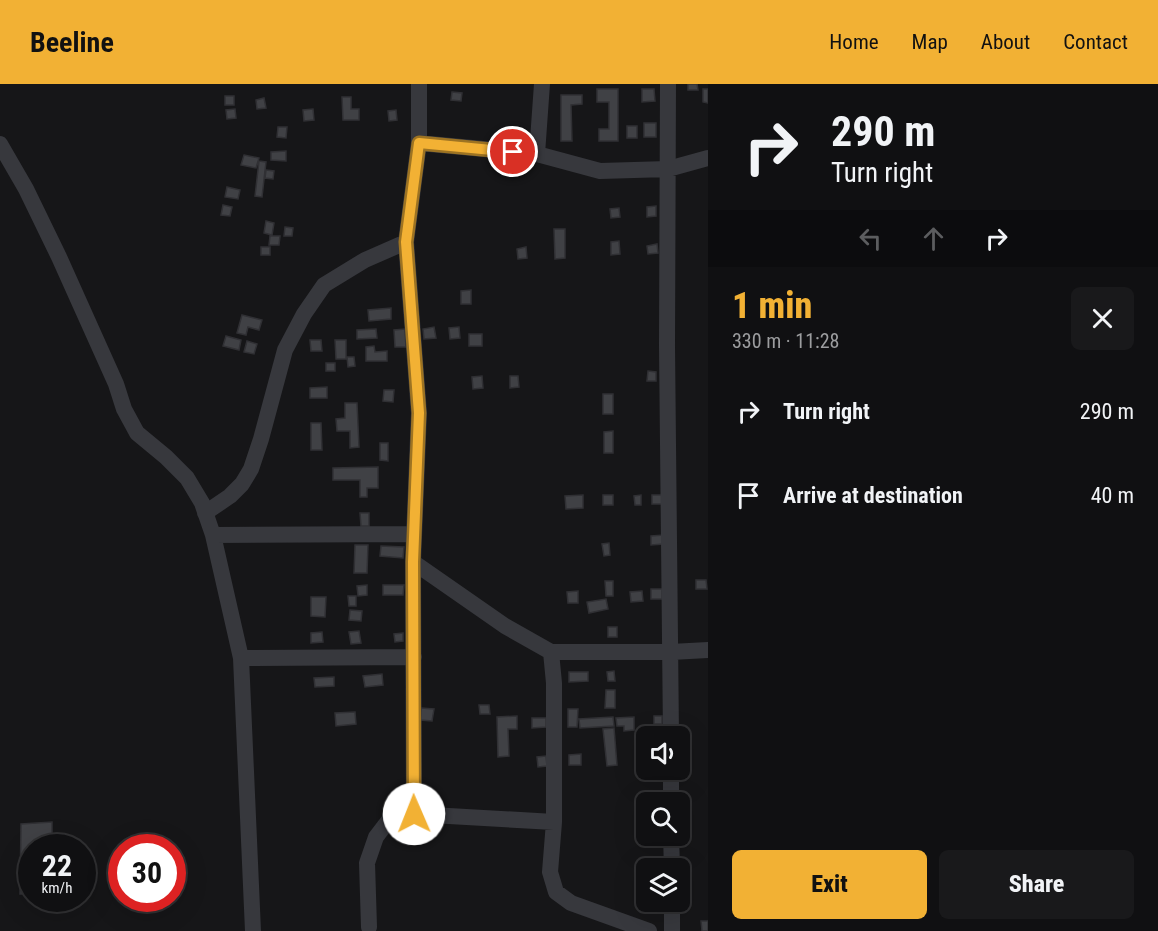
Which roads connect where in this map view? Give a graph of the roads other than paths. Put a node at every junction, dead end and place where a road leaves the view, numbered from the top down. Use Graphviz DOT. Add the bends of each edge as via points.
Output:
graph roads {
  1 [pos="419,84"];
  2 [pos="542,84"];
  3 [pos="668,84"];
  4 [pos="419,143"];
  5 [pos="0,144"];
  6 [pos="537,154"];
  7 [pos="708,158"];
  8 [pos="668,169"];
  9 [pos="406,242"];
  10 [pos="205,513"];
  11 [pos="414,534"];
  12 [pos="213,535"];
  13 [pos="413,562"];
  14 [pos="708,650"];
  15 [pos="551,652"];
  16 [pos="671,652"];
  17 [pos="414,657"];
  18 [pos="241,658"];
  19 [pos="671,726"];
  20 [pos="414,814"];
  21 [pos="554,822"];
  22 [pos="672,912"];
  23 [pos="369,927"];
  24 [pos="253,931"];
  25 [pos="649,931"];
  26 [pos="672,931"];
  1 -- 4 [label="street"];
  2 -- 6 [label="street"];
  3 -- 8 [label="street"];
  4 -- 6 [label="street"];
  4 -- 9 [label="street"];
  5 -- 10 [label="street" via="26,189 137,433 187,478"];
  6 -- 8 [label="street" via="600,171"];
  7 -- 8 [label="street"];
  8 -- 16 [label="street"];
  9 -- 10 [label="street" via="365,260 324,285 285,350 251,469 230,496"];
  9 -- 11 [label="street" via="419,413"];
  10 -- 12 [label="street"];
  11 -- 12 [label="street"];
  11 -- 13 [label="street"];
  12 -- 18 [label="street"];
  13 -- 15 [label="street" via="505,626"];
  13 -- 17 [label="street"];
  14 -- 16 [label="street"];
  15 -- 16 [label="street"];
  15 -- 21 [label="street"];
  16 -- 19 [label="street"];
  17 -- 18 [label="street"];
  17 -- 20 [label="street"];
  18 -- 24 [label="street"];
  20 -- 21 [label="street"];
  20 -- 23 [label="street" via="389,820 376,837 368,863"];
  21 -- 25 [label="street" via="550,872 556,892 572,903"];
  22 -- 26 [label="street"];
}
